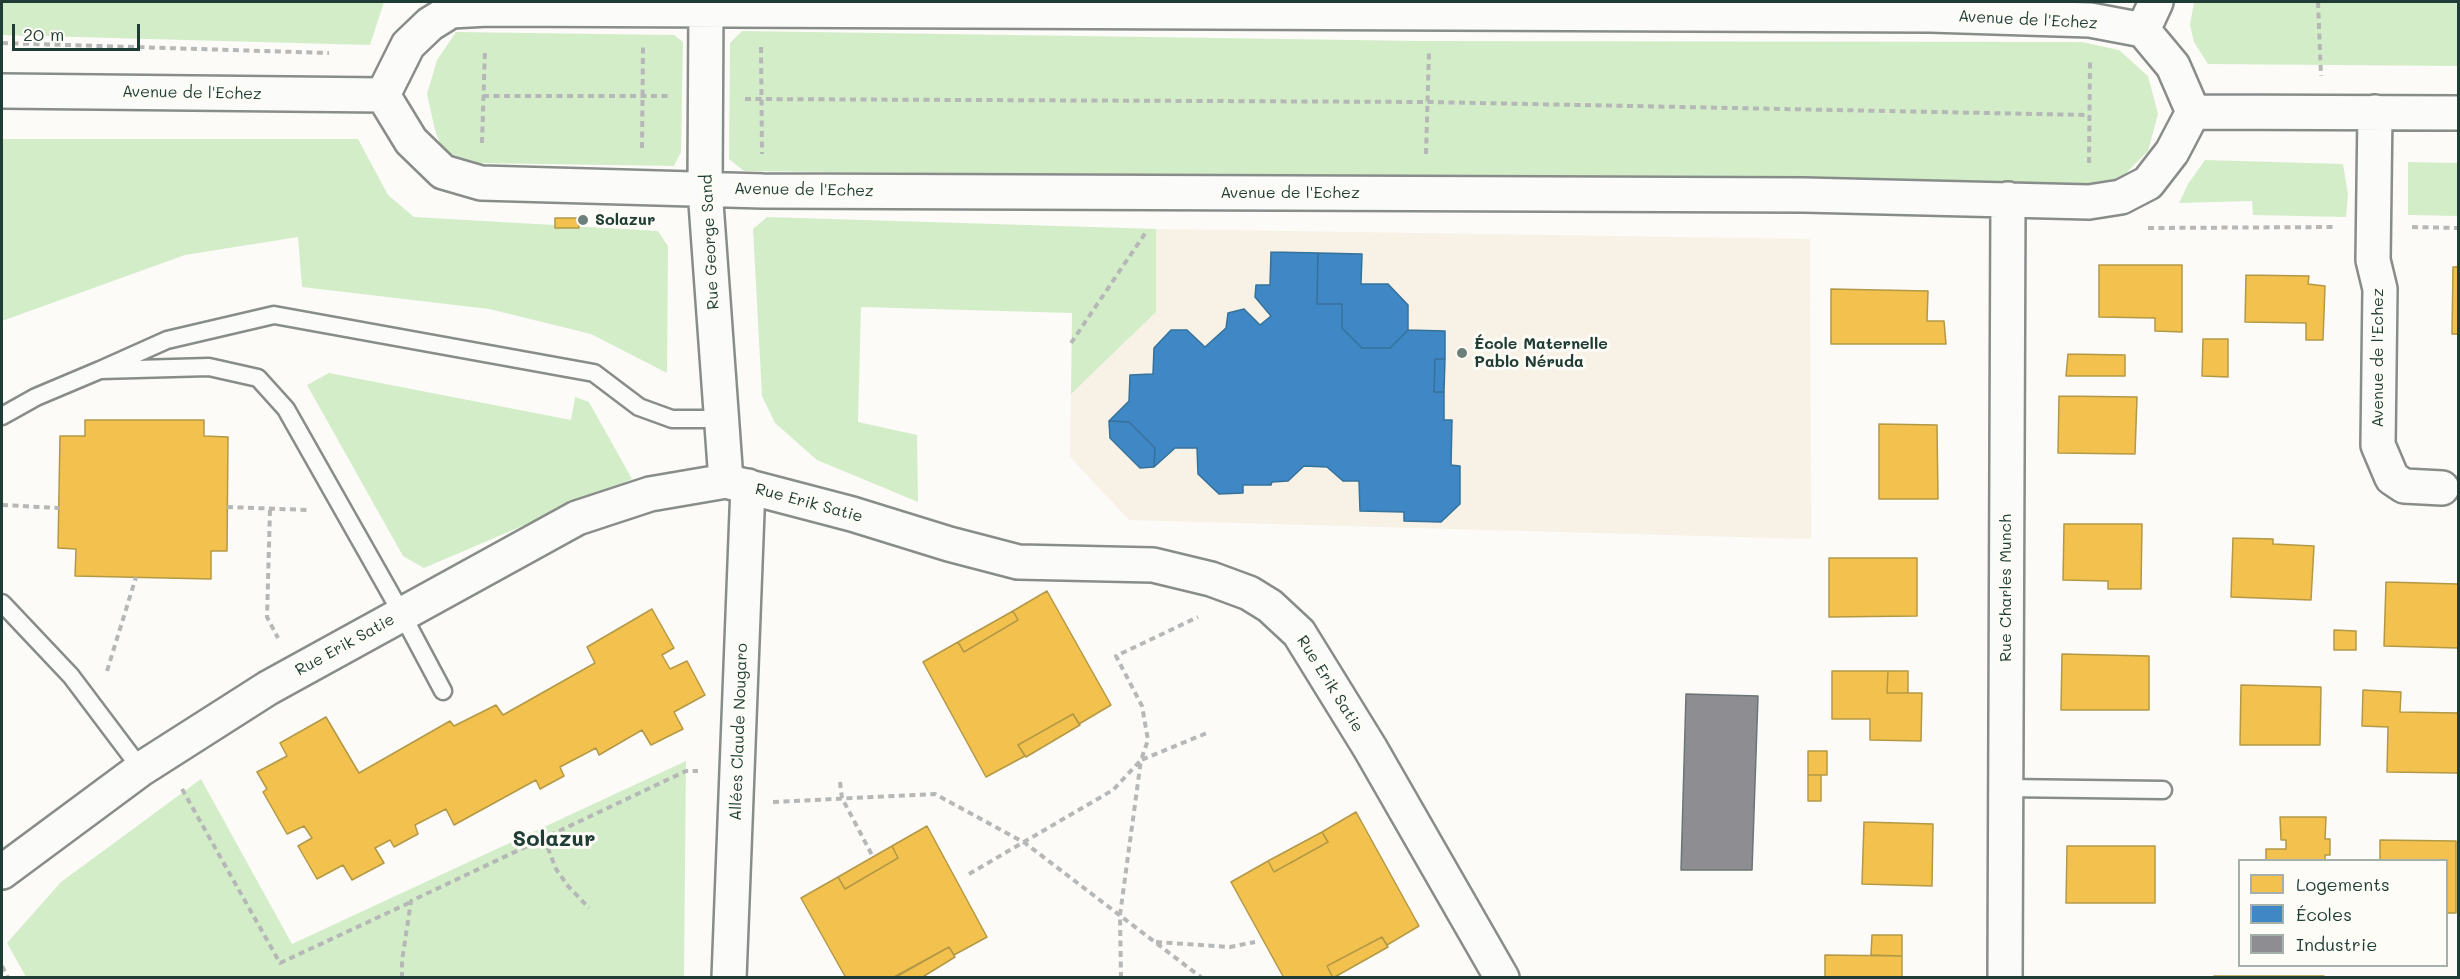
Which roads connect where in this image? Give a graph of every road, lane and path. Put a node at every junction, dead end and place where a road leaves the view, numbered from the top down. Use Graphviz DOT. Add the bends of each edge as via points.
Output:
graph roads {
  1 [pos="2318,2"];
  2 [pos="706,6"];
  3 [pos="1930,8"];
  4 [pos="488,9"];
  5 [pos="643,10"];
  6 [pos="760,10"];
  7 [pos="1430,13"];
  8 [pos="2150,16"];
  9 [pos="2090,20"];
  10 [pos="2,43"];
  11 [pos="336,53"];
  12 [pos="2,91"];
  13 [pos="383,95"];
  14 [pos="643,95"];
  15 [pos="483,96"];
  16 [pos="705,97"];
  17 [pos="762,99"];
  18 [pos="1428,102"];
  19 [pos="2193,112"];
  20 [pos="2323,112"];
  21 [pos="2374,112"];
  22 [pos="2458,113"];
  23 [pos="2089,115"];
  24 [pos="481,183"];
  25 [pos="641,188"];
  26 [pos="705,189"];
  27 [pos="763,190"];
  28 [pos="1153,193"];
  29 [pos="1424,194"];
  30 [pos="2008,199"];
  31 [pos="2089,202"];
  32 [pos="2373,227"];
  33 [pos="2145,228"];
  34 [pos="2458,228"];
  35 [pos="1071,343"];
  36 [pos="100,370"];
  37 [pos="2,416"];
  38 [pos="722,419"];
  39 [pos="737,484"];
  40 [pos="2442,488"];
  41 [pos="2,505"];
  42 [pos="227,507"];
  43 [pos="59,508"];
  44 [pos="270,510"];
  45 [pos="343,510"];
  46 [pos="136,578"];
  47 [pos="1249,593"];
  48 [pos="2,603"];
  49 [pos="402,614"];
  50 [pos="289,634"];
  51 [pos="443,691"];
  52 [pos="95,709"];
  53 [pos="1207,733"];
  54 [pos="1141,760"];
  55 [pos="152,762"];
  56 [pos="840,782"];
  57 [pos="737,788"];
  58 [pos="2005,788"];
  59 [pos="2163,790"];
  60 [pos="842,798"];
  61 [pos="544,838"];
  62 [pos="1024,843"];
  63 [pos="873,857"];
  64 [pos="2,872"];
  65 [pos="969,874"];
  66 [pos="411,902"];
  67 [pos="589,908"];
  68 [pos="1119,915"];
  69 [pos="1156,942"];
  70 [pos="1255,942"];
  71 [pos="2,966"];
  72 [pos="8,978"];
  73 [pos="402,978"];
  74 [pos="729,978"];
  75 [pos="1121,978"];
  76 [pos="1202,978"];
  77 [pos="1502,978"];
  78 [pos="2006,978"];
  1 -- 20 [label="path"];
  2 -- 5 [label="street, Avenue de l'Echez"];
  2 -- 6 [label="street, Avenue de l'Echez"];
  2 -- 16 [label="street, Rue George Sand"];
  3 -- 7 [label="street, Avenue de l'Echez"];
  3 -- 9 [label="street, Avenue de l'Echez"];
  4 -- 5 [label="street, Avenue de l'Echez"];
  4 -- 13 [label="street, Avenue de l'Echez" via="452,11 430,24 408,45"];
  4 -- 15 [label="path"];
  5 -- 14 [label="path"];
  6 -- 7 [label="street, Avenue de l'Echez"];
  6 -- 17 [label="path"];
  7 -- 18 [label="path"];
  8 -- 9 [label="street, Avenue de l'Echez"];
  8 -- 19 [label="street, Avenue de l'Echez"];
  9 -- 23 [label="path"];
  10 -- 11 [label="path"];
  12 -- 13 [label="street, Avenue de l'Echez"];
  13 -- 24 [label="street, Avenue de l'Echez" via="411,141 443,172"];
  14 -- 15 [label="path"];
  14 -- 16 [label="path"];
  14 -- 25 [label="path"];
  15 -- 24 [label="path"];
  16 -- 17 [label="path"];
  16 -- 26 [label="street, Rue George Sand"];
  17 -- 18 [label="path"];
  17 -- 27 [label="path"];
  18 -- 23 [label="path"];
  18 -- 29 [label="path"];
  19 -- 20 [label="street"];
  19 -- 31 [label="street, Avenue de l'Echez" via="2172,152 2148,183 2121,197"];
  20 -- 21 [label="street"];
  21 -- 22 [label="street"];
  21 -- 32 [label="street, Avenue de l'Echez"];
  23 -- 31 [label="path"];
  24 -- 25 [label="street, Avenue de l'Echez"];
  25 -- 26 [label="street, Avenue de l'Echez"];
  26 -- 27 [label="street, Avenue de l'Echez"];
  26 -- 38 [label="street, Rue George Sand"];
  27 -- 28 [label="street, Avenue de l'Echez"];
  28 -- 29 [label="street, Avenue de l'Echez"];
  28 -- 35 [label="path" via="1148,229"];
  29 -- 30 [label="street, Avenue de l'Echez"];
  30 -- 31 [label="street, Avenue de l'Echez"];
  30 -- 58 [label="street, Rue Charles Munch"];
  32 -- 33 [label="path"];
  32 -- 34 [label="path"];
  32 -- 40 [label="street, Avenue de l'Echez" via="2373,260 2380,289 2378,445 2392,478 2404,486"];
  36 -- 37 [label="lane"];
  36 -- 38 [label="lane" via="167,339 274,315 594,373 639,407 672,419"];
  36 -- 45 [label="lane" via="209,367 258,378 286,409"];
  38 -- 39 [label="street, Rue George Sand"];
  39 -- 47 [label="street, Rue Erik Satie" via="1018,562 1153,566 1211,579"];
  39 -- 49 [label="street, Rue Erik Satie" via="650,494 577,518"];
  39 -- 57 [label="street, Allées Claude Nougaro"];
  41 -- 43 [label="path"];
  42 -- 44 [label="path"];
  44 -- 45 [label="path"];
  44 -- 50 [label="path" via="267,617 279,640"];
  45 -- 49 [label="lane"];
  46 -- 52 [label="path"];
  47 -- 54 [label="path" via="1116,656 1142,706 1148,740"];
  47 -- 77 [label="street, Rue Erik Satie" via="1299,633"];
  48 -- 52 [label="lane" via="64,668"];
  49 -- 51 [label="lane"];
  49 -- 55 [label="street, Rue Erik Satie" via="268,688"];
  52 -- 55 [label="lane"];
  53 -- 54 [label="path"];
  54 -- 62 [label="path" via="1113,790"];
  54 -- 68 [label="path"];
  55 -- 64 [label="street, Rue Erik Satie"];
  55 -- 66 [label="path" via="280,963"];
  56 -- 60 [label="path"];
  57 -- 60 [label="path"];
  57 -- 61 [label="path" via="686,771"];
  57 -- 74 [label="street, Allées Claude Nougaro"];
  58 -- 59 [label="lane"];
  58 -- 78 [label="street, Rue Charles Munch"];
  60 -- 62 [label="path" via="935,794"];
  60 -- 63 [label="path"];
  61 -- 66 [label="path"];
  61 -- 67 [label="path" via="556,869"];
  62 -- 65 [label="path"];
  62 -- 68 [label="path"];
  66 -- 73 [label="path"];
  68 -- 69 [label="path"];
  68 -- 75 [label="path"];
  69 -- 70 [label="path" via="1209,947"];
  69 -- 76 [label="path"];
  71 -- 72 [label="path"];
}
